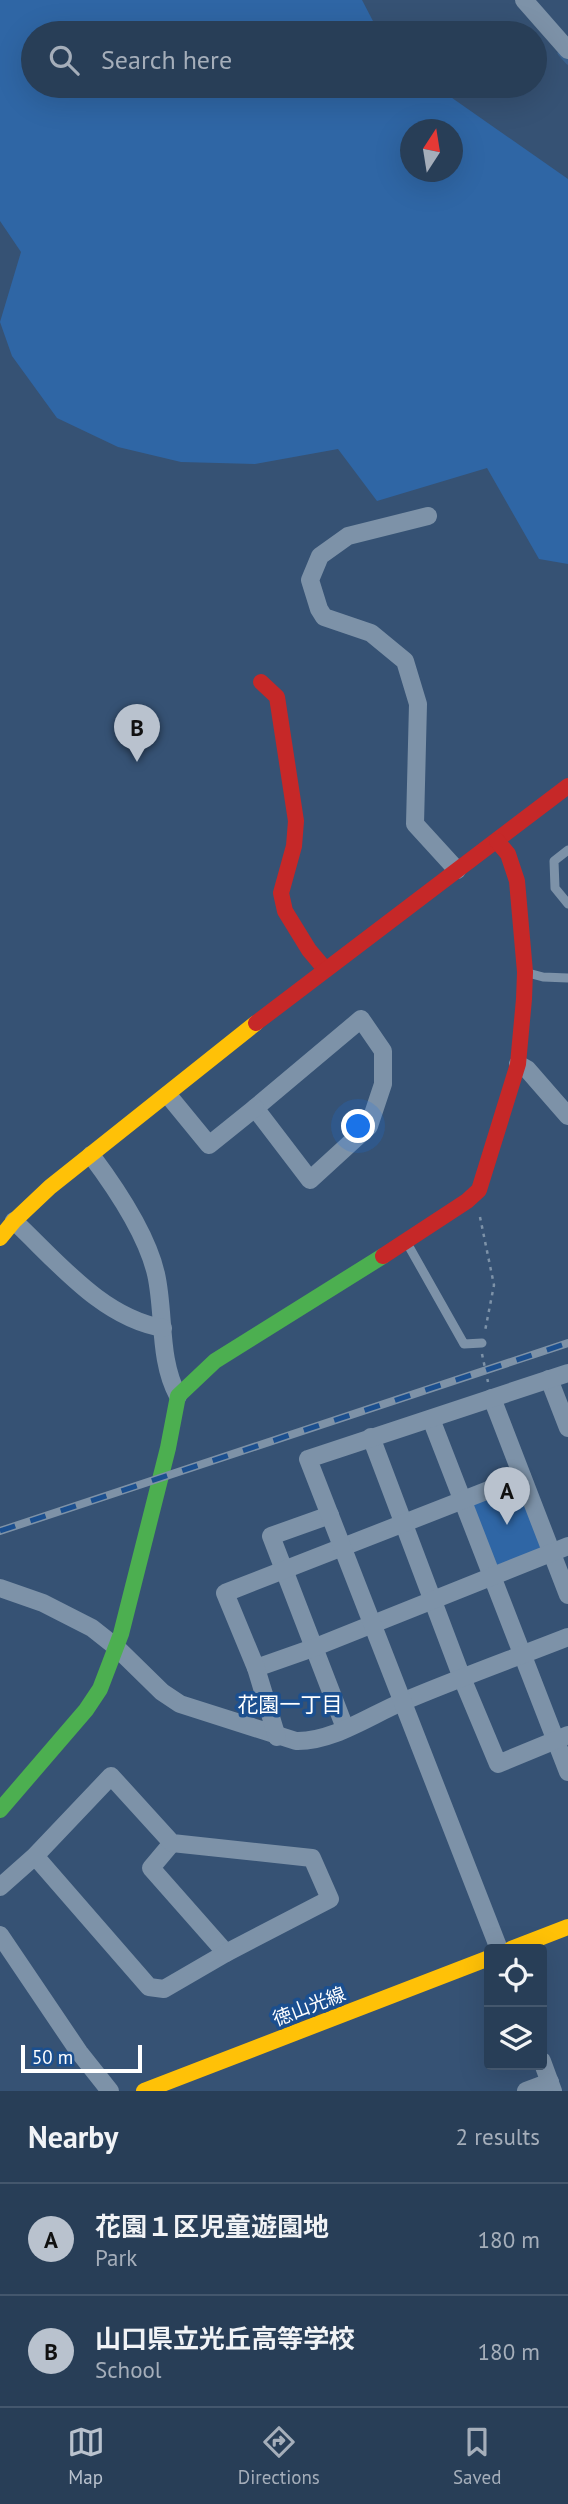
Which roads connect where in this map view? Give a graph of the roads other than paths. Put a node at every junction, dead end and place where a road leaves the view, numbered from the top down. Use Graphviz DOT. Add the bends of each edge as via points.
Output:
graph roads {
  1 [pos="524,0"];
  2 [pos="542,21"];
  3 [pos="547,26"];
  4 [pos="568,50"];
  5 [pos="428,516"];
  6 [pos="261,682"];
  7 [pos="568,786"];
  8 [pos="497,841"];
  9 [pos="568,850"];
  10 [pos="457,870"];
  11 [pos="568,904"];
  12 [pos="325,969"];
  13 [pos="525,972"];
  14 [pos="568,978"];
  15 [pos="518,1064"];
  16 [pos="168,1095"];
  17 [pos="255,1108"];
  18 [pos="568,1115"];
  19 [pos="92,1155"];
  20 [pos="14,1221"];
  21 [pos="0,1238"];
  22 [pos="406,1242"];
  23 [pos="163,1328"];
  24 [pos="482,1343"];
  25 [pos="568,1373"];
  26 [pos="549,1379"];
  27 [pos="178,1396"];
  28 [pos="492,1398"];
  29 [pos="431,1419"];
  30 [pos="568,1428"];
  31 [pos="371,1437"];
  32 [pos="522,1478"];
  33 [pos="463,1500"];
  34 [pos="330,1515"];
  35 [pos="405,1523"];
  36 [pos="343,1548"];
  37 [pos="560,1550"];
  38 [pos="283,1572"];
  39 [pos="492,1575"];
  40 [pos="0,1588"];
  41 [pos="568,1595"];
  42 [pos="433,1598"];
  43 [pos="372,1624"];
  44 [pos="568,1637"];
  45 [pos="116,1647"];
  46 [pos="313,1648"];
  47 [pos="523,1654"];
  48 [pos="256,1668"];
  49 [pos="462,1678"];
  50 [pos="401,1702"];
  51 [pos="345,1728"];
  52 [pos="277,1737"];
  53 [pos="562,1737"];
  54 [pos="568,1772"];
  55 [pos="0,1810"];
  56 [pos="172,1843"];
  57 [pos="35,1856"];
  58 [pos="0,1887"];
  59 [pos="568,1927"];
  60 [pos="0,1935"];
  61 [pos="497,1944"];
  62 [pos="524,1944"];
  63 [pos="226,1952"];
  64 [pos="484,1960"];
  65 [pos="545,2070"];
  66 [pos="552,2087"];
  67 [pos="110,2091"];
  68 [pos="144,2091"];
  69 [pos="526,2091"];
  1 -- 2 [label="street"];
  3 -- 4 [label="street"];
  5 -- 10 [label="street" via="348,536 320,556 310,580 324,617 371,633 405,661 418,704 415,824"];
  6 -- 12 [label="street" via="277,697 296,821 281,893 285,911"];
  7 -- 8 [label="street"];
  8 -- 10 [label="street"];
  8 -- 13 [label="street" via="508,853 517,881"];
  9 -- 11 [label="lane" via="554,861 555,888"];
  10 -- 12 [label="street"];
  12 -- 16 [label="street"];
  13 -- 14 [label="lane"];
  13 -- 15 [label="street"];
  15 -- 18 [label="street"];
  15 -- 22 [label="street" via="479,1190"];
  16 -- 17 [label="street" via="209,1145"];
  16 -- 19 [label="street"];
  17 -- 17 [label="street" via="361,1019 383,1051 383,1084 369,1126 310,1181"];
  19 -- 20 [label="street"];
  19 -- 23 [label="street" via="142,1237 156,1271"];
  20 -- 21 [label="street"];
  20 -- 23 [label="street" via="122,1316"];
  22 -- 24 [label="lane" via="464,1344"];
  22 -- 27 [label="street" via="215,1361"];
  23 -- 27 [label="street" via="168,1370"];
  25 -- 26 [label="street"];
  26 -- 28 [label="street"];
  26 -- 30 [label="street"];
  27 -- 45 [label="street"];
  28 -- 29 [label="street"];
  28 -- 32 [label="street"];
  29 -- 31 [label="street"];
  29 -- 33 [label="street"];
  31 -- 34 [label="street" via="308,1459"];
  31 -- 35 [label="street"];
  32 -- 33 [label="street"];
  32 -- 37 [label="street"];
  33 -- 35 [label="street"];
  33 -- 39 [label="street"];
  34 -- 36 [label="street"];
  34 -- 38 [label="street" via="271,1536"];
  35 -- 36 [label="street"];
  35 -- 42 [label="street"];
  36 -- 38 [label="street"];
  36 -- 43 [label="street"];
  37 -- 39 [label="street"];
  37 -- 41 [label="street"];
  38 -- 46 [label="street"];
  38 -- 48 [label="street" via="225,1593"];
  39 -- 42 [label="street"];
  39 -- 47 [label="street"];
  40 -- 45 [label="street" via="43,1603 92,1628"];
  42 -- 43 [label="street"];
  42 -- 49 [label="street"];
  43 -- 46 [label="street"];
  43 -- 50 [label="street"];
  44 -- 47 [label="street"];
  45 -- 52 [label="street" via="180,1704"];
  45 -- 55 [label="street" via="100,1689 86,1710"];
  46 -- 48 [label="street"];
  46 -- 51 [label="street"];
  47 -- 49 [label="street"];
  47 -- 53 [label="street"];
  48 -- 52 [label="street"];
  49 -- 50 [label="street"];
  49 -- 53 [label="street" via="498,1764"];
  50 -- 51 [label="street"];
  50 -- 61 [label="street"];
  51 -- 52 [label="street" via="309,1741"];
  53 -- 54 [label="street"];
  56 -- 57 [label="street" via="111,1776"];
  56 -- 63 [label="street" via="150,1868"];
  56 -- 63 [label="street" via="312,1858 330,1899"];
  57 -- 58 [label="street"];
  57 -- 63 [label="street" via="149,1987 164,1989"];
  59 -- 62 [label="street"];
  60 -- 67 [label="street"];
  64 -- 68 [label="street, 徳山光線"];
  65 -- 66 [label="street"];
  66 -- 69 [label="street"];
}
